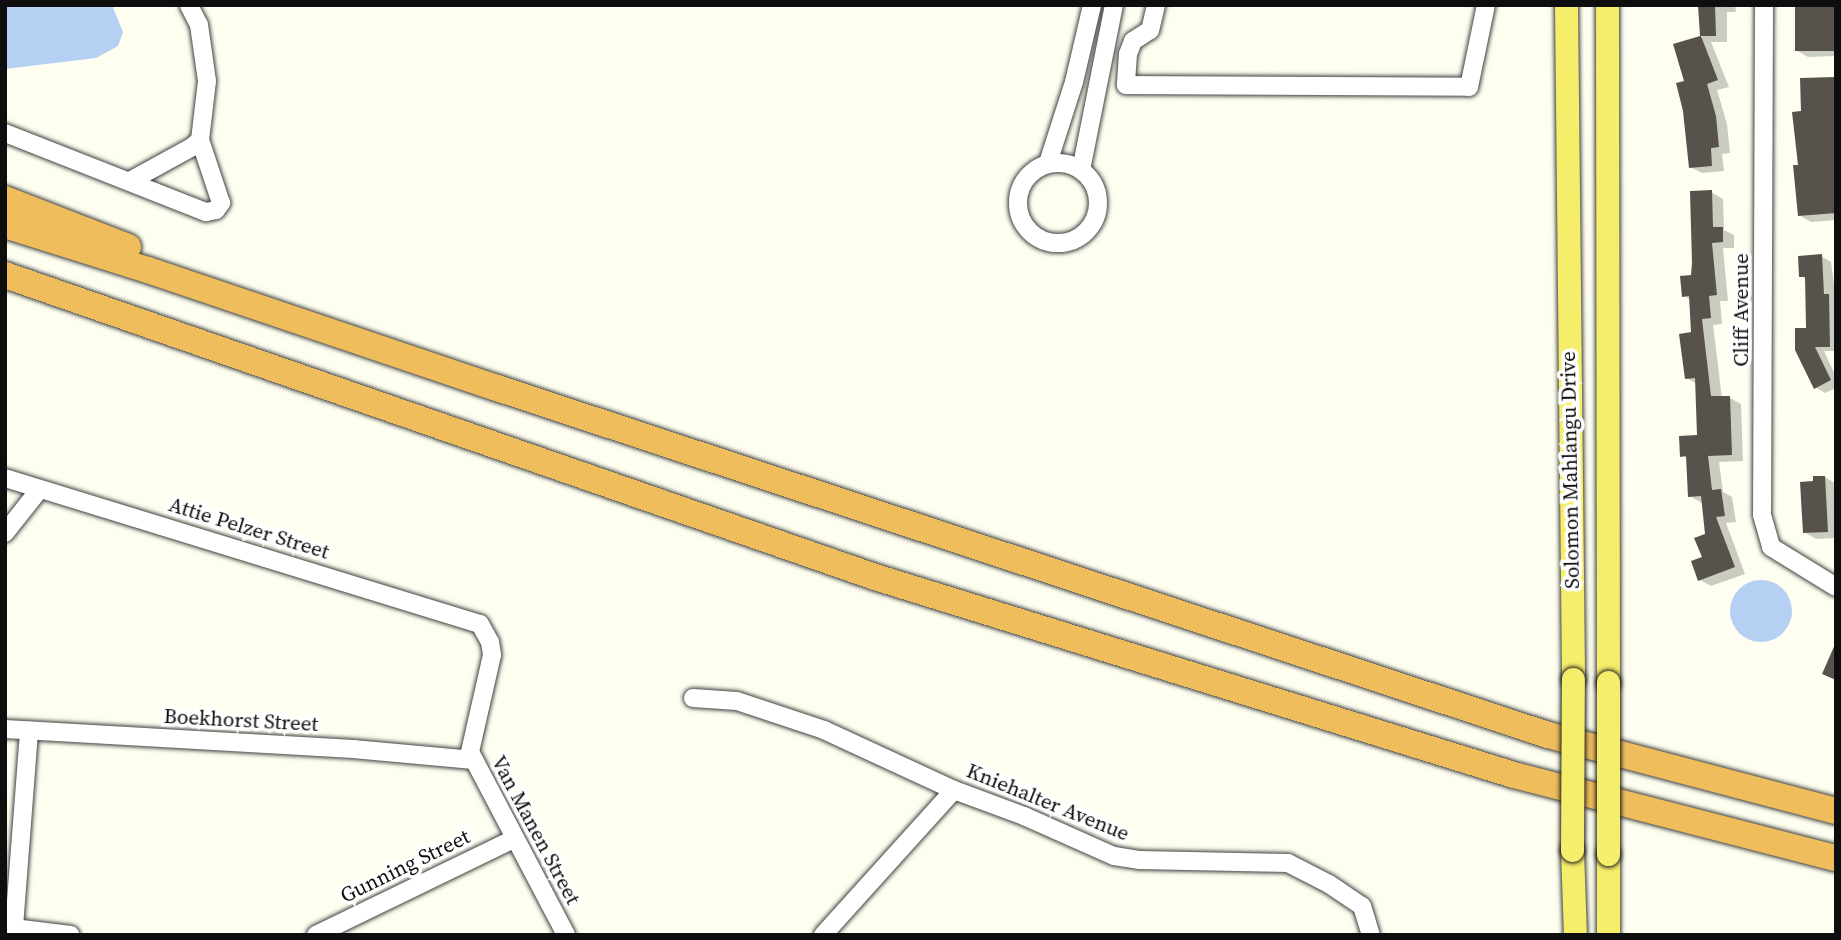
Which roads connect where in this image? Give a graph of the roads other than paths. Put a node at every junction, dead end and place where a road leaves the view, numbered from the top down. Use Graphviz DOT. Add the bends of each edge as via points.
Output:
graph roads {
  1 [pos="189,5"];
  2 [pos="1092,5"];
  3 [pos="1114,5"];
  4 [pos="1156,5"];
  5 [pos="1486,5"];
  6 [pos="1566,5"];
  7 [pos="1606,5"];
  8 [pos="1764,5"];
  9 [pos="5,133"];
  10 [pos="200,140"];
  11 [pos="1048,163"];
  12 [pos="1081,170"];
  13 [pos="132,180"];
  14 [pos="5,200"];
  15 [pos="5,225"];
  16 [pos="5,275"];
  17 [pos="5,293"];
  18 [pos="170,332"];
  19 [pos="497,388"];
  20 [pos="5,478"];
  21 [pos="39,490"];
  22 [pos="5,533"];
  23 [pos="1833,580"];
  24 [pos="480,624"];
  25 [pos="693,698"];
  26 [pos="5,729"];
  27 [pos="29,731"];
  28 [pos="473,760"];
  29 [pos="954,790"];
  30 [pos="1836,811"];
  31 [pos="514,839"];
  32 [pos="1836,858"];
  33 [pos="10,927"];
  34 [pos="71,935"];
  35 [pos="316,935"];
  36 [pos="566,935"];
  37 [pos="823,935"];
  38 [pos="1371,935"];
  39 [pos="1575,935"];
  40 [pos="1608,935"];
  1 -- 10 [label="street" via="200,25 207,81"];
  2 -- 11 [label="street"];
  3 -- 12 [label="street"];
  4 -- 5 [label="street" via="1150,30 1133,41 1128,54 1126,85 1469,87"];
  6 -- 39 [label="main road, Solomon Mahlangu Drive, bridge"];
  7 -- 40 [label="main road, Solomon Mahlangu Drive, bridge"];
  8 -- 23 [label="street, Cliff Avenue" via="1762,515 1771,547"];
  9 -- 13 [label="street"];
  10 -- 13 [label="street"];
  10 -- 13 [label="street" via="221,203 216,210 206,212"];
  11 -- 12 [label="street"];
  11 -- 12 [label="street" via="1028,175 1017,199 1023,224 1045,242 1072,241 1093,223 1098,200"];
  14 -- 19 [label="highway"];
  15 -- 19 [label="highway"];
  16 -- 18 [label="highway"];
  17 -- 18 [label="highway"];
  18 -- 32 [label="highway" via="875,577 1514,775"];
  19 -- 30 [label="highway" via="1548,735"];
  20 -- 21 [label="street, Attie Pelzer Street"];
  21 -- 22 [label="street"];
  21 -- 24 [label="street, Attie Pelzer Street"];
  24 -- 28 [label="street, Van Manen Street" via="492,655 470,743"];
  25 -- 29 [label="street, Kniehalter Avenue" via="737,701 824,730"];
  26 -- 27 [label="street, Boekhorst Street"];
  27 -- 28 [label="street, Boekhorst Street"];
  27 -- 33 [label="street"];
  28 -- 31 [label="street, Van Manen Street"];
  29 -- 37 [label="street"];
  29 -- 38 [label="street, Kniehalter Avenue" via="1114,856 1288,863 1357,901 1367,915"];
  31 -- 35 [label="street, Gunning Street"];
  31 -- 36 [label="street, Van Manen Street"];
  33 -- 34 [label="street"];
}
